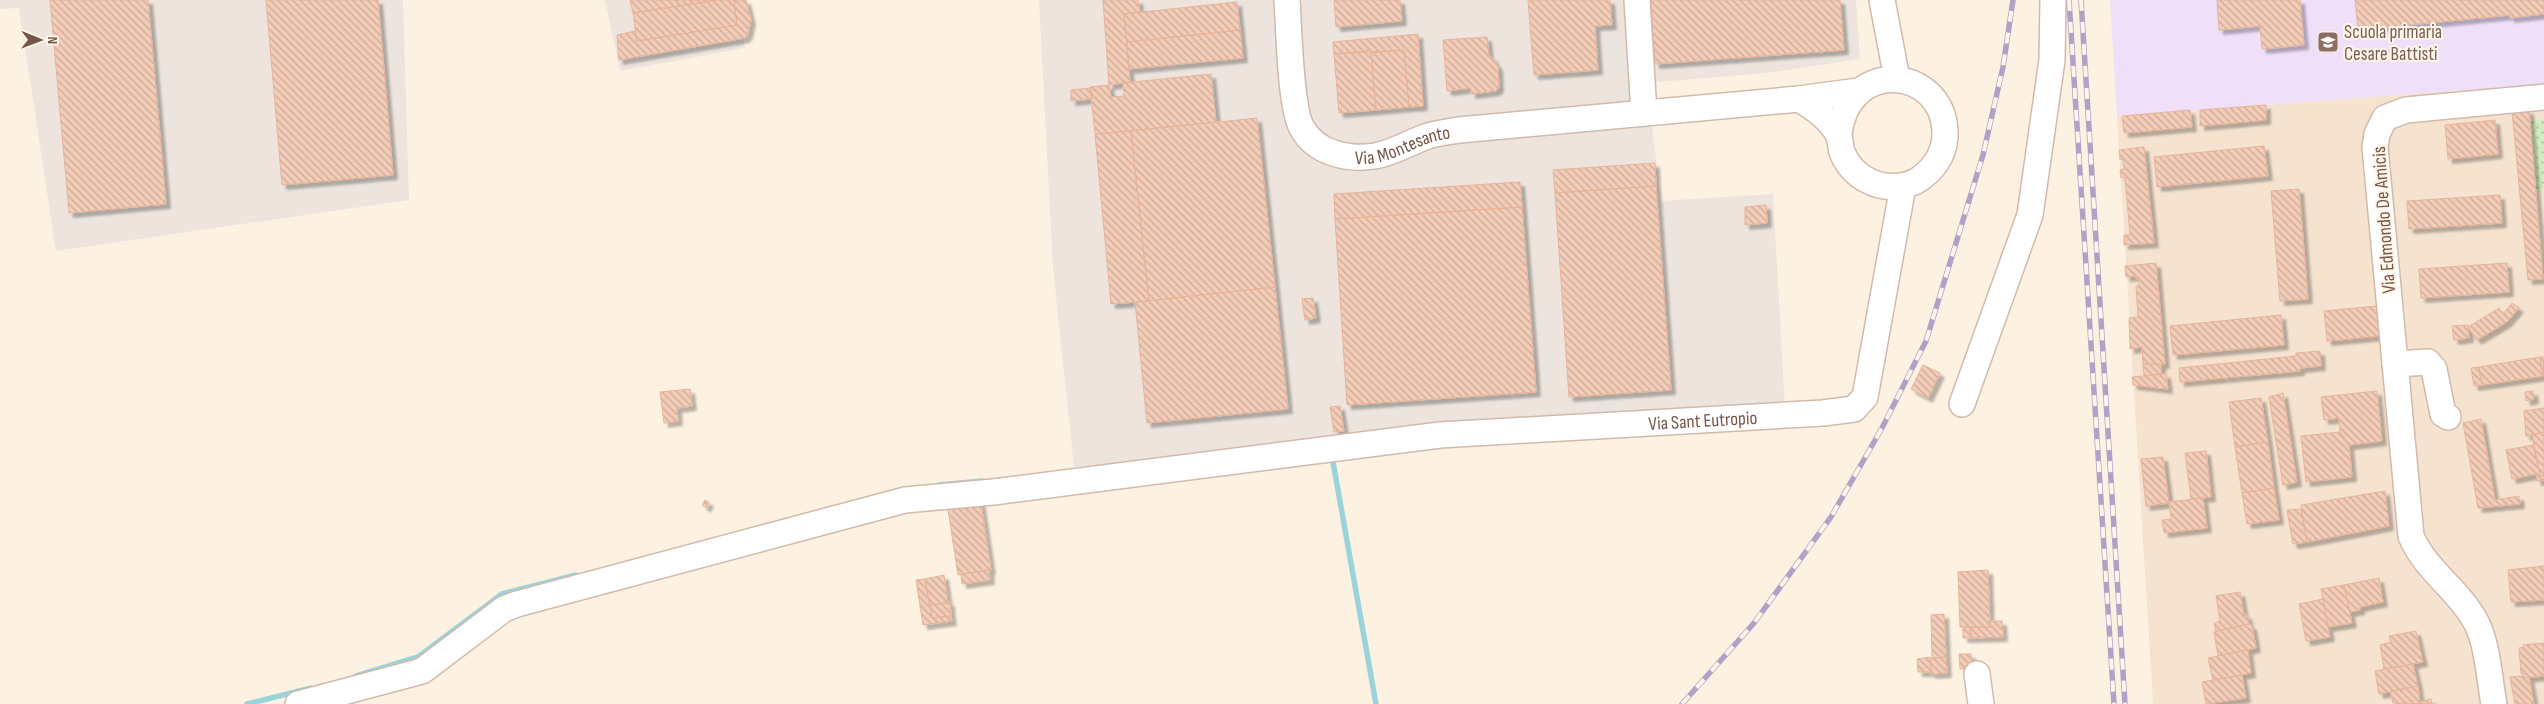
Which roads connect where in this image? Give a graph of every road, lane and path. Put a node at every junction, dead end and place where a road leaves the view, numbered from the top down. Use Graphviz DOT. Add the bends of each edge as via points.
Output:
graph roads {
  1 [pos="1287,0"];
  2 [pos="1637,0"];
  3 [pos="1882,0"];
  4 [pos="2053,0"];
  5 [pos="1897,79"];
  6 [pos="1858,91"];
  7 [pos="2544,97"];
  8 [pos="1799,99"];
  9 [pos="1644,113"];
  10 [pos="1839,135"];
  11 [pos="1903,186"];
  12 [pos="2395,364"];
  13 [pos="1962,404"];
  14 [pos="2448,417"];
  15 [pos="1978,674"];
  16 [pos="298,704"];
  17 [pos="1981,704"];
  18 [pos="2494,704"];
  1 -- 9 [label="street, Via Montesanto" via="1296,109 1302,128 1316,144 1333,153 1356,159 1378,155 1427,136 1458,130"];
  2 -- 9 [label="street"];
  3 -- 5 [label="street"];
  4 -- 13 [label="street" via="2052,60 2030,215"];
  5 -- 6 [label="street" via="1883,80"];
  5 -- 11 [label="street" via="1928,93 1939,106 1945,122 1946,139 1941,155 1925,175"];
  6 -- 8 [label="street, Via Montesanto"];
  6 -- 10 [label="street" via="1844,111"];
  7 -- 12 [label="street, Via Edmondo De Amicis" via="2406,110 2385,118 2375,147"];
  8 -- 9 [label="street, Via Montesanto"];
  8 -- 10 [label="street" via="1814,108"];
  10 -- 11 [label="street" via="1842,153 1852,169 1867,180 1884,186"];
  11 -- 16 [label="street, Via Sant Eutropio" via="1865,397 1854,409 1440,436 906,500 516,604 422,671"];
  12 -- 14 [label="street" via="2428,362 2434,370 2443,414"];
  12 -- 18 [label="street, Via Edmondo De Amicis" via="2411,536 2418,552 2476,623 2482,638"];
  15 -- 17 [label="street"];
}
